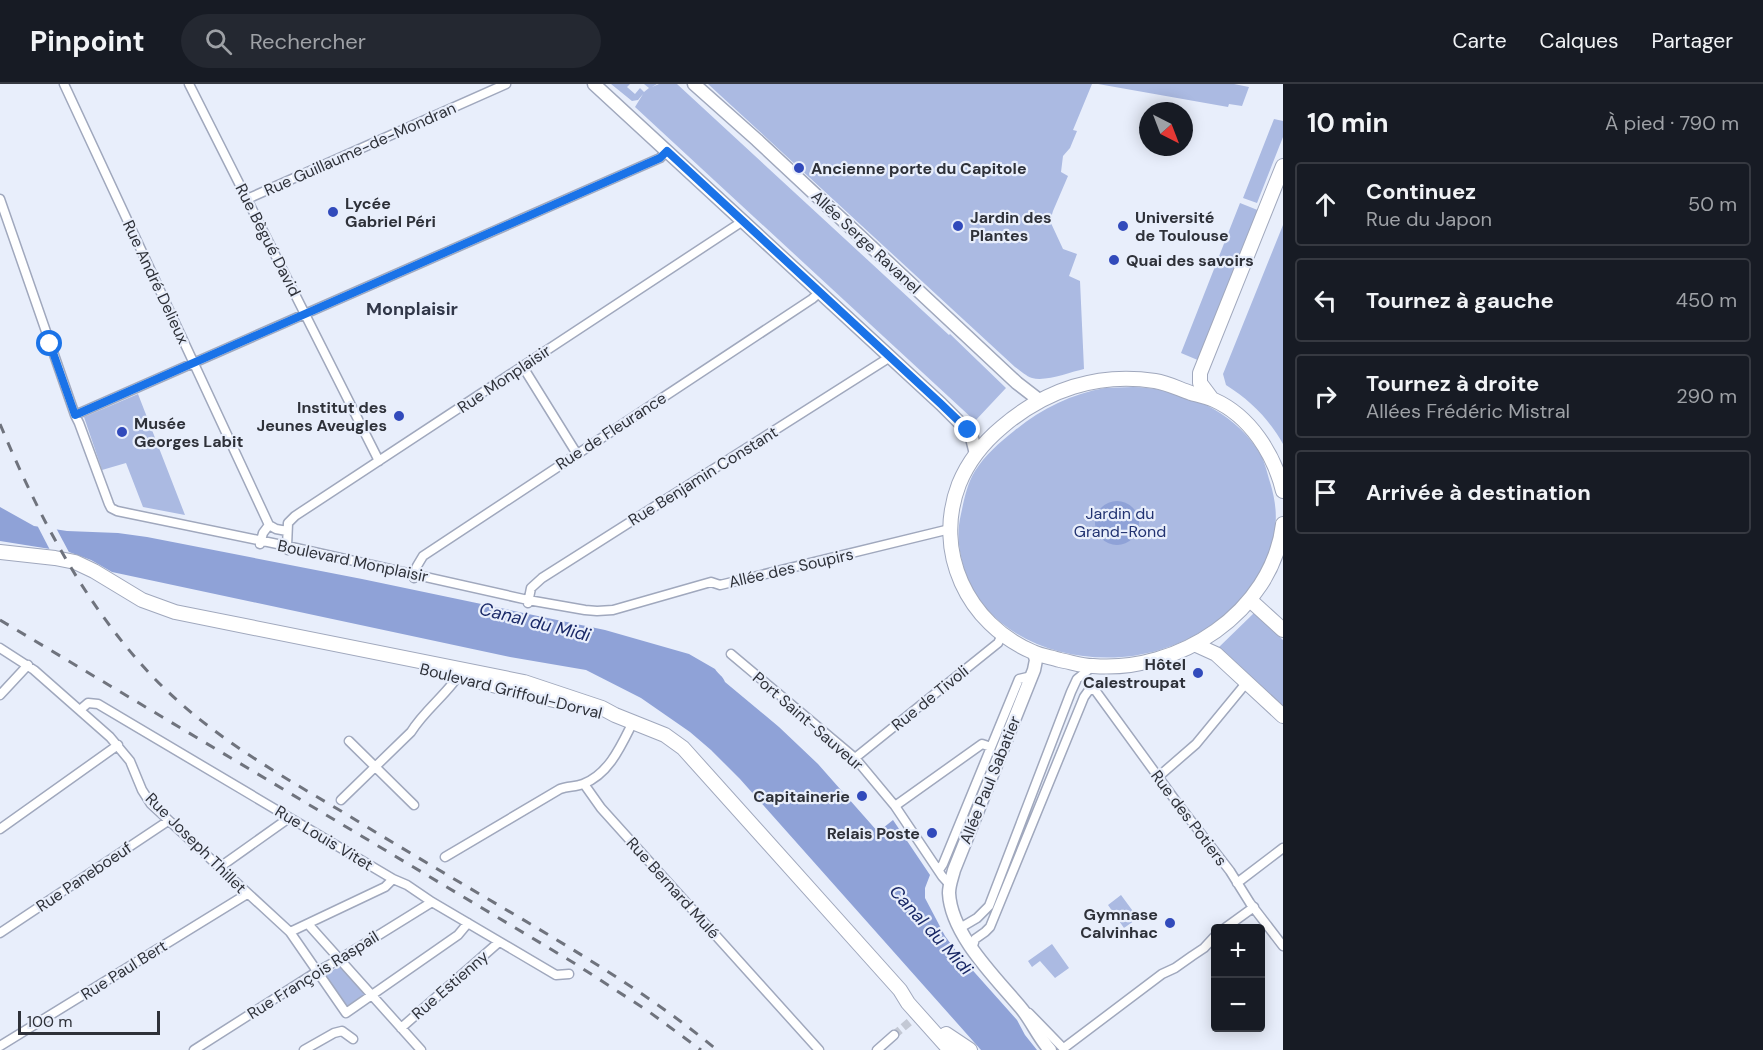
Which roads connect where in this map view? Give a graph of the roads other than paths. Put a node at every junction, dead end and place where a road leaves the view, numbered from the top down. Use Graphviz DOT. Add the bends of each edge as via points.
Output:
graph roads {
  1 [pos="64,84"];
  2 [pos="189,84"];
  3 [pos="506,84"];
  4 [pos="594,84"];
  5 [pos="694,84"];
  6 [pos="667,151"];
  7 [pos="1283,166"];
  8 [pos="248,199"];
  9 [pos="0,200"];
  10 [pos="743,221"];
  11 [pos="820,292"];
  12 [pos="305,314"];
  13 [pos="890,357"];
  14 [pos="194,363"];
  15 [pos="523,367"];
  16 [pos="1200,373"];
  17 [pos="1171,385"];
  18 [pos="1212,399"];
  19 [pos="1039,400"];
  20 [pos="75,415"];
  21 [pos="577,454"];
  22 [pos="976,454"];
  23 [pos="379,461"];
  24 [pos="1282,486"];
  25 [pos="1283,524"];
  26 [pos="269,525"];
  27 [pos="950,529"];
  28 [pos="287,531"];
  29 [pos="260,542"];
  30 [pos="287,548"];
  31 [pos="0,552"];
  32 [pos="0,561"];
  33 [pos="414,577"];
  34 [pos="1250,600"];
  35 [pos="528,602"];
  36 [pos="597,611"];
  37 [pos="1283,630"];
  38 [pos="1002,635"];
  39 [pos="1194,644"];
  40 [pos="0,648"];
  41 [pos="1034,653"];
  42 [pos="731,654"];
  43 [pos="28,665"];
  44 [pos="1093,666"];
  45 [pos="461,673"];
  46 [pos="1032,676"];
  47 [pos="1247,682"];
  48 [pos="0,694"];
  49 [pos="81,709"];
  50 [pos="1283,716"];
  51 [pos="633,722"];
  52 [pos="349,741"];
  53 [pos="118,745"];
  54 [pos="992,747"];
  55 [pos="1050,747"];
  56 [pos="1062,751"];
  57 [pos="855,758"];
  58 [pos="376,767"];
  59 [pos="1158,777"];
  60 [pos="584,784"];
  61 [pos="342,800"];
  62 [pos="414,805"];
  63 [pos="895,806"];
  64 [pos="289,818"];
  65 [pos="168,821"];
  66 [pos="0,830"];
  67 [pos="1283,848"];
  68 [pos="445,856"];
  69 [pos="220,867"];
  70 [pos="939,870"];
  71 [pos="393,879"];
  72 [pos="1237,883"];
  73 [pos="950,885"];
  74 [pos="247,894"];
  75 [pos="432,902"];
  76 [pos="1254,908"];
  77 [pos="468,923"];
  78 [pos="308,924"];
  79 [pos="1231,924"];
  80 [pos="960,928"];
  81 [pos="1,932"];
  82 [pos="290,932"];
  83 [pos="1211,939"];
  84 [pos="499,942"];
  85 [pos="1283,945"];
  86 [pos="972,948"];
  87 [pos="340,959"];
  88 [pos="318,971"];
  89 [pos="569,974"];
  90 [pos="372,996"];
  91 [pos="1023,1010"];
  92 [pos="917,1014"];
  93 [pos="401,1028"];
  94 [pos="946,1034"];
  95 [pos="894,1035"];
  96 [pos="352,1039"];
  97 [pos="0,1046"];
  98 [pos="1047,1048"];
  99 [pos="1065,1049"];
  100 [pos="194,1050"];
  101 [pos="304,1050"];
  102 [pos="421,1050"];
  103 [pos="819,1050"];
  104 [pos="876,1050"];
  105 [pos="950,1050"];
  106 [pos="960,1050"];
  107 [pos="970,1050"];
  1 -- 14 [label="street, Rue André Delieux"];
  2 -- 8 [label="street, Rue Bègué David"];
  3 -- 8 [label="street, Rue Guillaume-de-Mondran"];
  4 -- 6 [label="main road"];
  5 -- 19 [label="main road, Allée Serge Ravanel"];
  6 -- 10 [label="main road"];
  6 -- 12 [label="street" via="660,158"];
  7 -- 16 [label="main road"];
  8 -- 12 [label="street, Rue Bègué David"];
  9 -- 20 [label="street"];
  10 -- 11 [label="main road"];
  10 -- 15 [label="street, Rue Monplaisir"];
  11 -- 13 [label="main road"];
  11 -- 21 [label="street, Rue de Fleurance"];
  12 -- 14 [label="street"];
  12 -- 23 [label="street, Rue Bègué David"];
  13 -- 22 [label="main road" via="968,430"];
  13 -- 35 [label="street, Rue Benjamin Constant" via="542,578 531,588"];
  14 -- 20 [label="street"];
  14 -- 26 [label="street, Rue André Delieux"];
  15 -- 21 [label="street"];
  15 -- 23 [label="street, Rue Monplaisir"];
  16 -- 17 [label="main road" via="1185,383"];
  16 -- 18 [label="main road" via="1200,383"];
  17 -- 18 [label="main road"];
  17 -- 19 [label="main road" via="1142,379 1112,379 1070,387"];
  18 -- 24 [label="main road" via="1249,426 1264,445"];
  19 -- 22 [label="main road" via="1012,418"];
  20 -- 29 [label="street, Boulevard Monplaisir" via="111,508"];
  21 -- 33 [label="street, Rue de Fleurance" via="423,556"];
  22 -- 27 [label="main road" via="959,483"];
  23 -- 28 [label="street, Rue Monplaisir" via="296,516 288,523"];
  25 -- 34 [label="main road" via="1273,564"];
  26 -- 28 [label="street"];
  26 -- 29 [label="street"];
  27 -- 36 [label="street, Allée des Soupirs"];
  27 -- 38 [label="main road" via="952,554 965,592"];
  28 -- 30 [label="street"];
  29 -- 30 [label="street, Boulevard Monplaisir"];
  30 -- 33 [label="street, Boulevard Monplaisir"];
  31 -- 45 [label="main road, Boulevard Griffoul-Dorval" via="75,562 142,600 175,612"];
  32 -- 45 [label="main road, Boulevard Griffoul-Dorval" via="39,563 79,572 137,607 174,620"];
  33 -- 35 [label="street, Boulevard Monplaisir"];
  34 -- 37 [label="main road"];
  34 -- 39 [label="main road" via="1220,628"];
  35 -- 36 [label="street, Boulevard Monplaisir"];
  38 -- 41 [label="main road"];
  38 -- 57 [label="street, Rue de Tivoli" via="998,644"];
  39 -- 44 [label="main road" via="1135,665"];
  39 -- 47 [label="main road" via="1216,654"];
  40 -- 43 [label="street"];
  41 -- 44 [label="main road"];
  41 -- 46 [label="main road, Allée Paul Sabatier" via="1036,665"];
  42 -- 57 [label="street, Port Saint-Sauveur"];
  43 -- 48 [label="street"];
  43 -- 49 [label="street, Rue Joseph Thillet"];
  44 -- 55 [label="street" via="1077,679"];
  45 -- 51 [label="main road, Boulevard Griffoul-Dorval" via="524,682 580,699"];
  45 -- 58 [label="street"];
  46 -- 54 [label="street, Allée Paul Sabatier" via="1019,679"];
  46 -- 73 [label="main road, Allée Paul Sabatier"];
  47 -- 50 [label="main road"];
  47 -- 59 [label="street" via="1196,744"];
  49 -- 53 [label="street, Rue Joseph Thillet"];
  49 -- 64 [label="street, Rue Louis Vitet" via="88,703 98,704"];
  51 -- 60 [label="street" via="611,761"];
  51 -- 92 [label="main road" via="665,735 683,748 900,990"];
  52 -- 58 [label="street"];
  53 -- 65 [label="street, Rue Joseph Thillet" via="146,797"];
  53 -- 66 [label="street"];
  54 -- 63 [label="street" via="982,744"];
  54 -- 70 [label="street, Allée Paul Sabatier"];
  55 -- 56 [label="street"];
  55 -- 80 [label="street" via="989,906"];
  56 -- 59 [label="street, Rue des Potiers" via="1084,697 1089,690 1095,690"];
  56 -- 86 [label="street" via="990,927 975,939"];
  57 -- 63 [label="street, Port Saint-Sauveur"];
  58 -- 61 [label="street"];
  58 -- 62 [label="street"];
  59 -- 72 [label="street, Rue des Potiers"];
  60 -- 68 [label="street" via="560,789"];
  60 -- 103 [label="street, Rue Bernard Mulé" via="601,808"];
  63 -- 70 [label="street, Port Saint-Sauveur"];
  64 -- 69 [label="street"];
  64 -- 71 [label="street, Rue Louis Vitet"];
  65 -- 69 [label="street, Rue Joseph Thillet"];
  65 -- 81 [label="street, Rue Paneboeuf"];
  67 -- 72 [label="street"];
  69 -- 74 [label="street, Rue Joseph Thillet"];
  70 -- 73 [label="street, Port Saint-Sauveur"];
  71 -- 75 [label="street, Rue Louis Vitet"];
  71 -- 78 [label="street" via="385,887"];
  72 -- 76 [label="street, Rue des Potiers"];
  73 -- 80 [label="main road, Port Saint-Sauveur" via="951,904"];
  74 -- 82 [label="street, Rue Joseph Thillet"];
  74 -- 97 [label="street, Rue Paul Bert"];
  75 -- 77 [label="street, Rue Louis Vitet"];
  75 -- 87 [label="street, Rue François Raspail"];
  76 -- 79 [label="street"];
  76 -- 85 [label="street, Rue des Potiers"];
  77 -- 84 [label="street, Rue Louis Vitet"];
  77 -- 90 [label="street" via="458,935"];
  78 -- 82 [label="street"];
  78 -- 87 [label="street"];
  80 -- 86 [label="main road, Port Saint-Sauveur"];
  82 -- 88 [label="street, Rue Joseph Thillet"];
  83 -- 99 [label="street"];
  84 -- 89 [label="street, Rue Louis Vitet" via="556,975"];
  84 -- 93 [label="street, Rue Estienny"];
  86 -- 91 [label="main road, Port Saint-Sauveur"];
  87 -- 88 [label="street, Rue François Raspail"];
  87 -- 90 [label="street"];
  88 -- 90 [label="street, Rue Joseph Thillet" via="346,1013"];
  88 -- 100 [label="street, Rue François Raspail"];
  90 -- 93 [label="street"];
  91 -- 98 [label="main road"];
  91 -- 99 [label="street, Port Saint-Sauveur"];
  92 -- 94 [label="main road"];
  92 -- 105 [label="main road"];
  93 -- 102 [label="street"];
  94 -- 106 [label="main road"];
  94 -- 107 [label="main road"];
  95 -- 104 [label="street"];
  96 -- 101 [label="street" via="342,1031"];
}
